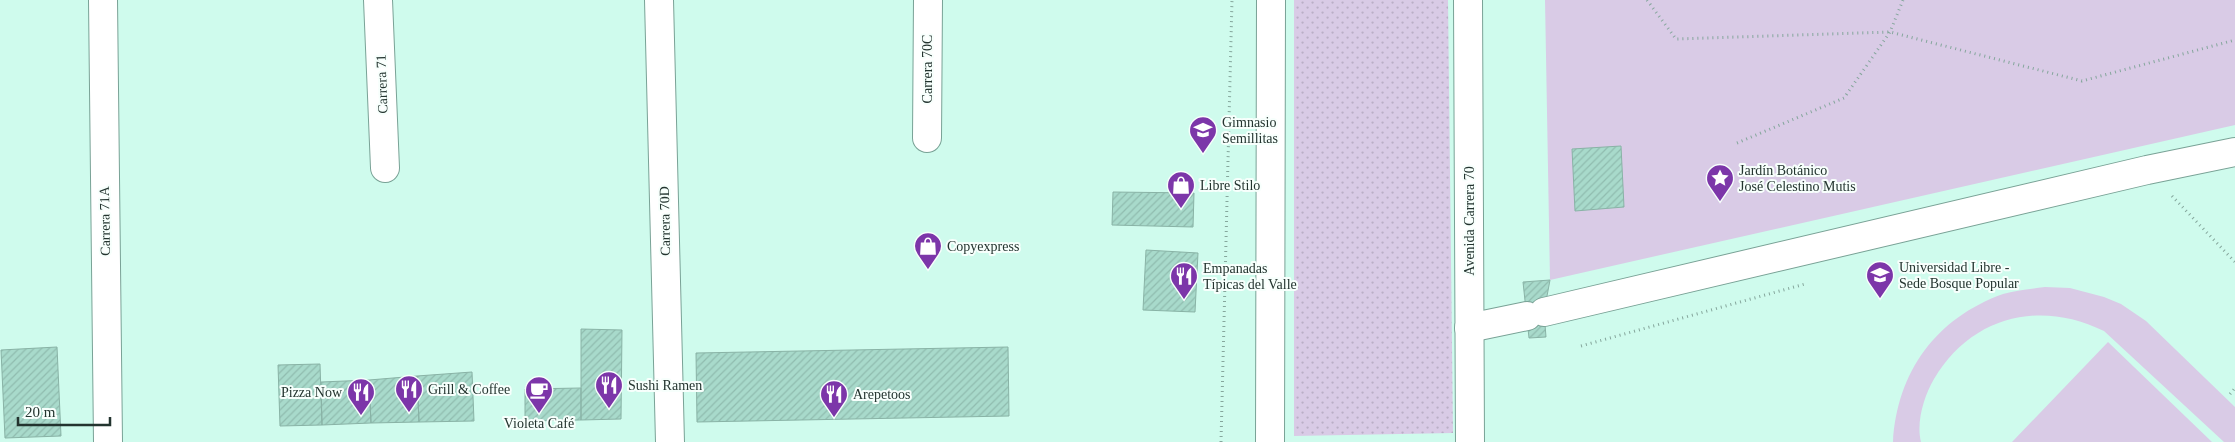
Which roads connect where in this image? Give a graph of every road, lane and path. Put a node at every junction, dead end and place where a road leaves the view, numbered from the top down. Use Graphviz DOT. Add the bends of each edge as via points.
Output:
graph roads {
  1 [pos="103,0"];
  2 [pos="378,0"];
  3 [pos="659,0"];
  4 [pos="928,0"];
  5 [pos="1232,0"];
  6 [pos="1271,0"];
  7 [pos="1468,0"];
  8 [pos="1648,0"];
  9 [pos="1903,0"];
  10 [pos="1890,32"];
  11 [pos="2235,40"];
  12 [pos="927,138"];
  13 [pos="1737,143"];
  14 [pos="2235,152"];
  15 [pos="385,168"];
  16 [pos="2168,192"];
  17 [pos="2235,262"];
  18 [pos="1810,282"];
  19 [pos="1470,328"];
  20 [pos="1581,346"];
  21 [pos="2235,388"];
  22 [pos="2230,394"];
  23 [pos="108,442"];
  24 [pos="670,442"];
  25 [pos="1221,442"];
  26 [pos="1270,442"];
  27 [pos="1470,442"];
  1 -- 23 [label="street, Carrera 71A"];
  2 -- 15 [label="street, Carrera 71"];
  3 -- 24 [label="street, Carrera 70D"];
  4 -- 12 [label="street, Carrera 70C"];
  5 -- 25 [label="path"];
  6 -- 26 [label="street"];
  7 -- 19 [label="street, Avenida Carrera 70"];
  8 -- 10 [label="path" via="1676,39"];
  9 -- 10 [label="path"];
  10 -- 11 [label="path" via="2082,81"];
  10 -- 13 [label="path" via="1844,98"];
  14 -- 19 [label="street"];
  16 -- 17 [label="path"];
  18 -- 20 [label="path"];
  19 -- 27 [label="street, Avenida Carrera 70"];
  21 -- 22 [label="path"];
}
